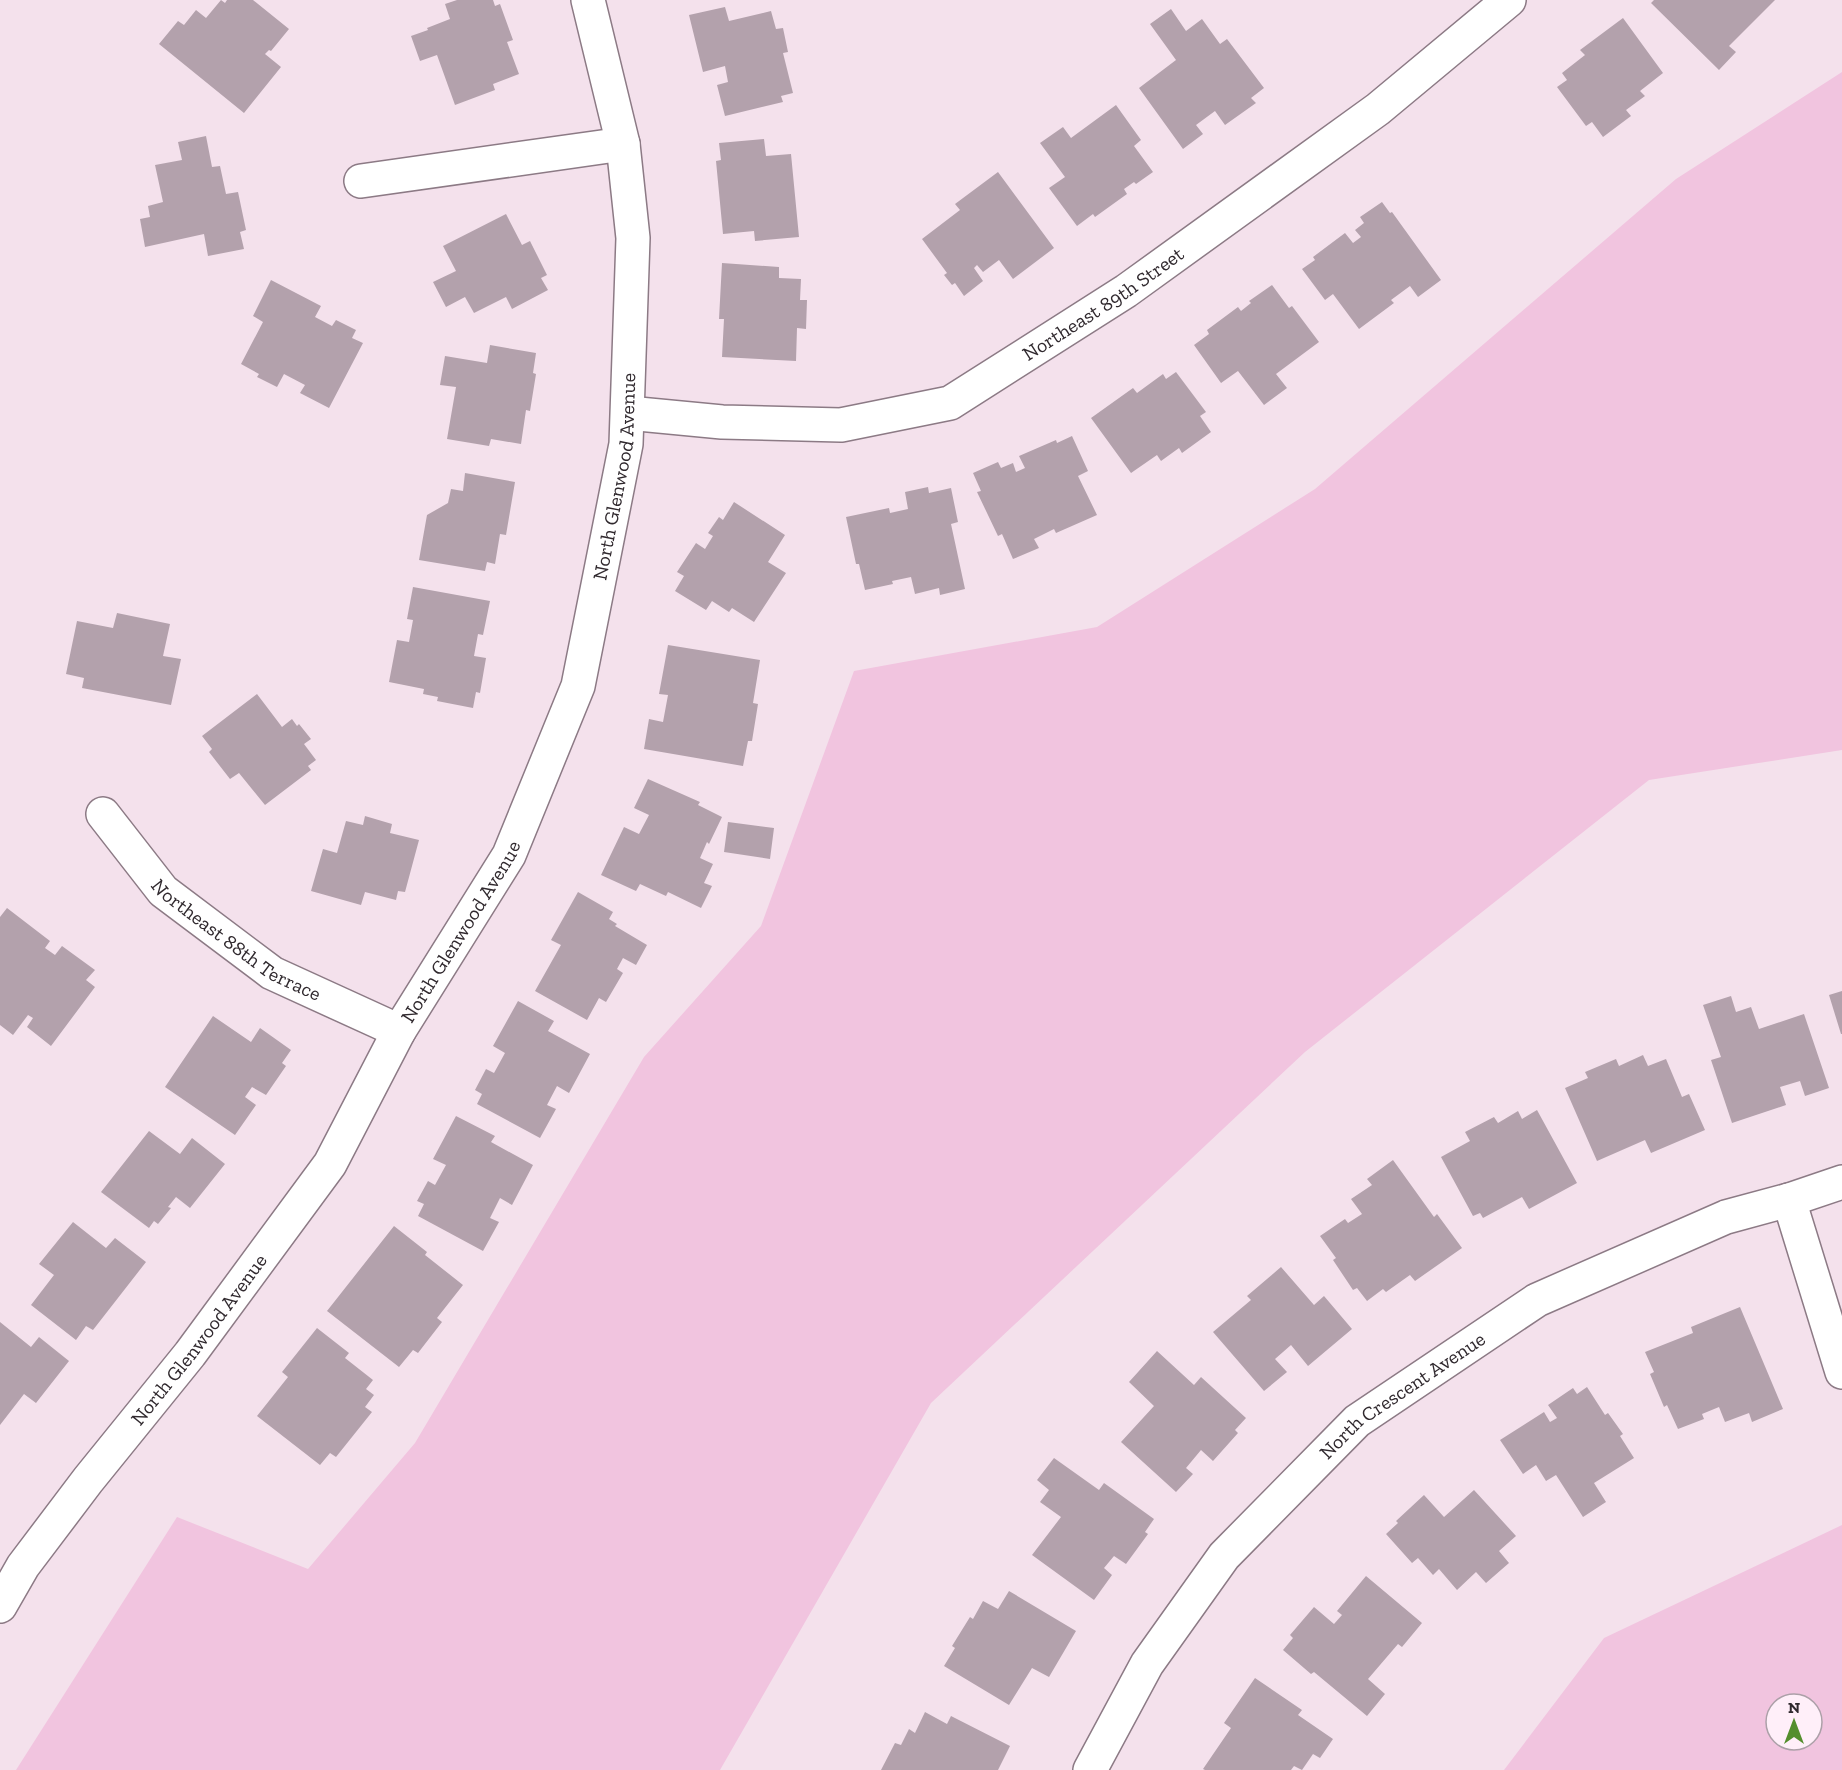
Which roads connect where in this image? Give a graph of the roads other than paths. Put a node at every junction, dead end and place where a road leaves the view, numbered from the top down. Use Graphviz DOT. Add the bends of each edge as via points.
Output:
graph roads {
  1 [pos="588,0"];
  2 [pos="1509,0"];
  3 [pos="623,144"];
  4 [pos="361,181"];
  5 [pos="628,413"];
  6 [pos="103,814"];
  7 [pos="399,1031"];
  8 [pos="1842,1182"];
  9 [pos="1789,1200"];
  10 [pos="1842,1372"];
  11 [pos="0,1606"];
  12 [pos="1090,1770"];
  1 -- 3 [label="street, North Glenwood Avenue"];
  2 -- 5 [label="street, Northeast 89th Street" via="1377,109 1136,284 950,403 841,425 722,422"];
  3 -- 4 [label="street"];
  3 -- 5 [label="street, North Glenwood Avenue" via="633,238"];
  5 -- 7 [label="street, North Glenwood Avenue" via="626,444 578,686 508,855"];
  6 -- 7 [label="street, Northeast 88th Terrace" via="163,891 272,973"];
  7 -- 11 [label="street, North Glenwood Avenue" via="330,1164 190,1354 23,1566"];
  8 -- 9 [label="street, North Crescent Avenue"];
  9 -- 10 [label="street"];
  9 -- 12 [label="street, North Crescent Avenue" via="1726,1217 1537,1300 1357,1421 1224,1556 1147,1664"];
}
